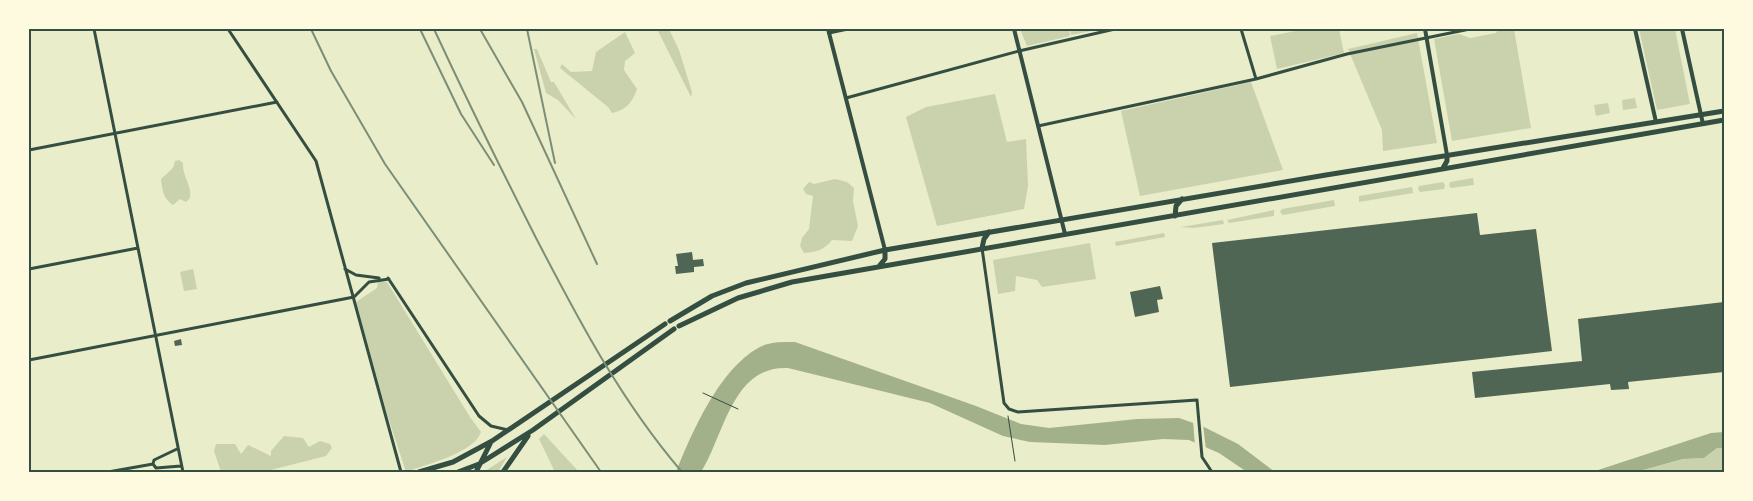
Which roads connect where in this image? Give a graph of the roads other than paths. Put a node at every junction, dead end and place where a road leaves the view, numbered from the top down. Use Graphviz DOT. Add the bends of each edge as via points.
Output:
graph roads {
  1 [pos="94,29"];
  2 [pos="228,29"];
  3 [pos="848,29"];
  4 [pos="1014,29"];
  5 [pos="1115,29"];
  6 [pos="1241,29"];
  7 [pos="1425,29"];
  8 [pos="1470,29"];
  9 [pos="1635,29"];
  10 [pos="1682,29"];
  11 [pos="829,31"];
  12 [pos="1426,38"];
  13 [pos="1019,52"];
  14 [pos="1256,79"];
  15 [pos="846,98"];
  16 [pos="277,102"];
  17 [pos="1724,111"];
  18 [pos="1701,114"];
  19 [pos="1724,120"];
  20 [pos="1656,122"];
  21 [pos="1703,124"];
  22 [pos="1038,126"];
  23 [pos="115,134"];
  24 [pos="29,150"];
  25 [pos="1447,154"];
  26 [pos="1443,168"];
  27 [pos="1182,199"];
  28 [pos="1175,216"];
  29 [pos="1061,219"];
  30 [pos="989,232"];
  31 [pos="1065,234"];
  32 [pos="138,248"];
  33 [pos="982,248"];
  34 [pos="885,250"];
  35 [pos="879,266"];
  36 [pos="345,268"];
  37 [pos="29,269"];
  38 [pos="389,279"];
  39 [pos="354,297"];
  40 [pos="155,336"];
  41 [pos="29,360"];
  42 [pos="703,393"];
  43 [pos="738,409"];
  44 [pos="1008,416"];
  45 [pos="511,430"];
  46 [pos="533,430"];
  47 [pos="492,441"];
  48 [pos="177,449"];
  49 [pos="1015,461"];
  50 [pos="153,464"];
  51 [pos="479,464"];
  52 [pos="181,466"];
  53 [pos="108,472"];
  54 [pos="183,472"];
  55 [pos="400,472"];
  56 [pos="419,472"];
  57 [pos="458,472"];
  58 [pos="476,472"];
  59 [pos="503,472"];
  60 [pos="1212,472"];
  1 -- 23 [label="street"];
  2 -- 16 [label="street"];
  3 -- 11 [label="street"];
  4 -- 13 [label="street"];
  5 -- 13 [label="street"];
  6 -- 14 [label="street"];
  7 -- 12 [label="street"];
  8 -- 12 [label="street"];
  9 -- 20 [label="street"];
  10 -- 18 [label="street"];
  11 -- 15 [label="street"];
  12 -- 14 [label="street" via="1348,54"];
  12 -- 25 [label="street"];
  13 -- 15 [label="street"];
  13 -- 22 [label="street"];
  14 -- 22 [label="street"];
  15 -- 34 [label="street"];
  16 -- 23 [label="street"];
  16 -- 36 [label="street" via="316,161"];
  17 -- 18 [label="main road"];
  18 -- 20 [label="main road"];
  18 -- 21 [label="street"];
  19 -- 21 [label="main road"];
  20 -- 25 [label="main road"];
  21 -- 26 [label="main road"];
  22 -- 29 [label="street"];
  23 -- 24 [label="street"];
  23 -- 32 [label="street"];
  25 -- 26 [label="main road"];
  25 -- 27 [label="main road"];
  26 -- 28 [label="main road"];
  27 -- 28 [label="main road" via="1176,206"];
  27 -- 29 [label="main road"];
  28 -- 31 [label="main road"];
  29 -- 30 [label="main road"];
  29 -- 31 [label="street"];
  30 -- 33 [label="main road"];
  30 -- 34 [label="main road"];
  31 -- 33 [label="main road"];
  32 -- 37 [label="street"];
  32 -- 40 [label="street"];
  33 -- 35 [label="main road"];
  33 -- 60 [label="street" via="1004,403 1009,409 1027,412 1196,400 1202,453"];
  34 -- 35 [label="main road" via="885,259"];
  34 -- 45 [label="main road" via="752,281 706,300 667,322"];
  35 -- 46 [label="main road" via="758,291 718,306 677,327"];
  36 -- 38 [label="street" via="356,275"];
  36 -- 39 [label="street"];
  38 -- 39 [label="street" via="369,282"];
  38 -- 45 [label="street" via="479,416 494,428"];
  39 -- 40 [label="street"];
  39 -- 55 [label="street"];
  40 -- 41 [label="street"];
  40 -- 48 [label="street"];
  42 -- 43 [label="lane"];
  44 -- 49 [label="lane"];
  45 -- 47 [label="main road"];
  46 -- 51 [label="main road"];
  46 -- 59 [label="main road"];
  47 -- 51 [label="main road"];
  47 -- 56 [label="main road" via="453,462"];
  48 -- 50 [label="street" via="154,460"];
  48 -- 52 [label="street"];
  50 -- 52 [label="street" via="156,468"];
  50 -- 53 [label="street"];
  51 -- 57 [label="main road"];
  51 -- 58 [label="main road"];
  52 -- 54 [label="street"];
}
